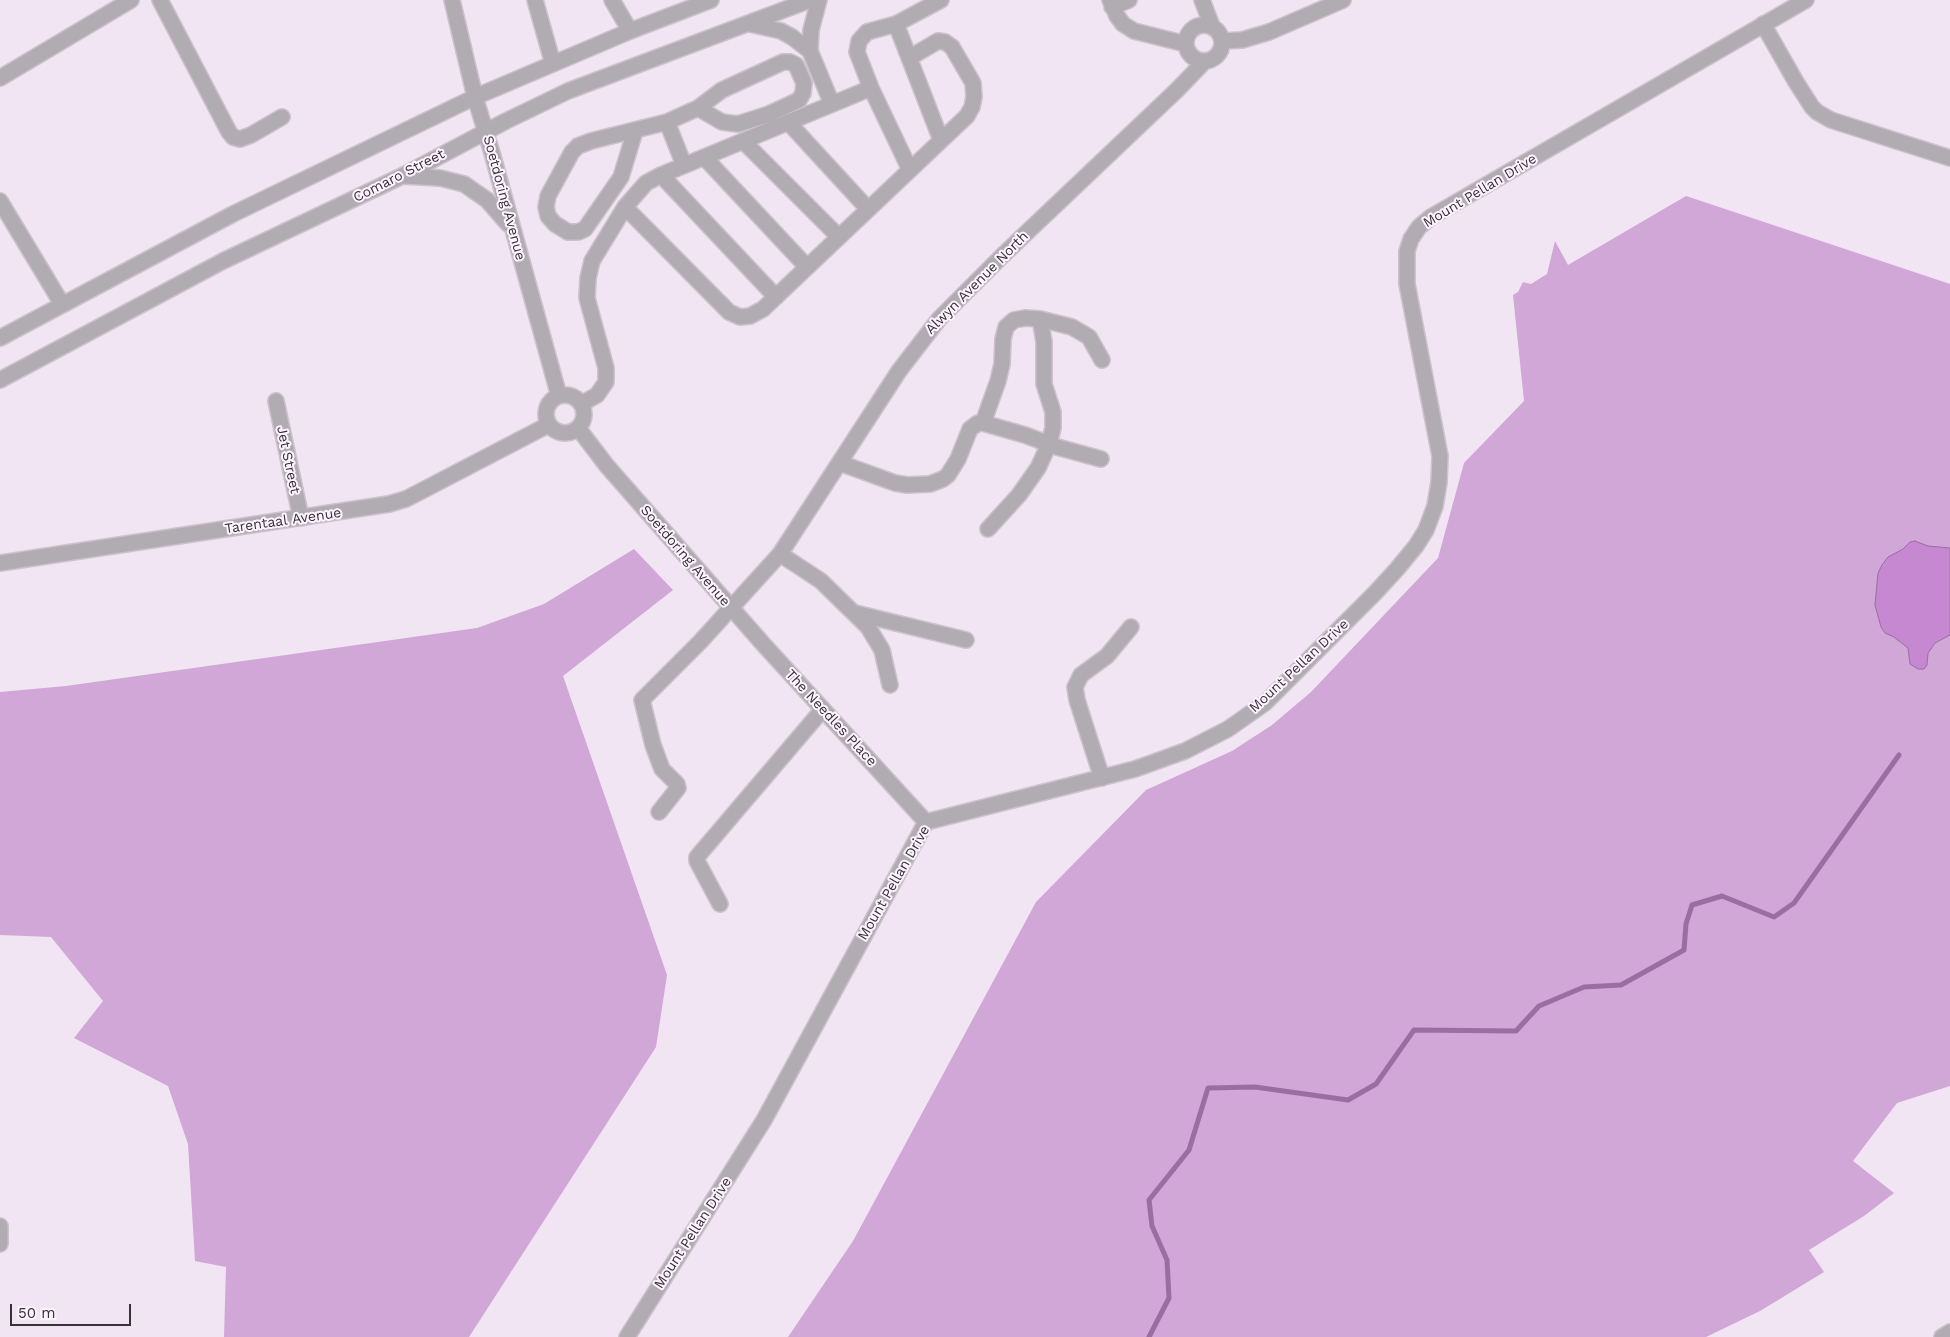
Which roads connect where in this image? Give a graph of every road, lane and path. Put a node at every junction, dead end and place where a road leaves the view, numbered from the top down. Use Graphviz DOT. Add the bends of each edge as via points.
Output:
graph roads {
  1 [pos="131,0"];
  2 [pos="160,0"];
  3 [pos="452,0"];
  4 [pos="535,0"];
  5 [pos="612,0"];
  6 [pos="676,0"];
  7 [pos="711,0"];
  8 [pos="810,0"];
  9 [pos="819,0"];
  10 [pos="941,0"];
  11 [pos="1129,0"];
  12 [pos="1202,0"];
  13 [pos="1343,0"];
  14 [pos="1806,0"];
  15 [pos="1111,4"];
  16 [pos="664,17"];
  17 [pos="750,24"];
  18 [pos="896,24"];
  19 [pos="1764,24"];
  20 [pos="1212,26"];
  21 [pos="630,31"];
  22 [pos="1222,41"];
  23 [pos="1186,44"];
  24 [pos="810,51"];
  25 [pos="909,58"];
  26 [pos="1206,61"];
  27 [pos="552,64"];
  28 [pos="0,78"];
  29 [pos="870,88"];
  30 [pos="475,97"];
  31 [pos="832,104"];
  32 [pos="698,108"];
  33 [pos="282,117"];
  34 [pos="667,122"];
  35 [pos="788,122"];
  36 [pos="486,131"];
  37 [pos="635,131"];
  38 [pos="941,140"];
  39 [pos="743,141"];
  40 [pos="704,157"];
  41 [pos="1950,158"];
  42 [pos="684,165"];
  43 [pos="910,170"];
  44 [pos="661,175"];
  45 [pos="402,176"];
  46 [pos="0,201"];
  47 [pos="624,207"];
  48 [pos="868,209"];
  49 [pos="512,229"];
  50 [pos="839,237"];
  51 [pos="807,267"];
  52 [pos="776,296"];
  53 [pos="62,304"];
  54 [pos="1040,319"];
  55 [pos="0,338"];
  56 [pos="1102,360"];
  57 [pos="0,380"];
  58 [pos="558,396"];
  59 [pos="276,401"];
  60 [pos="581,404"];
  61 [pos="983,423"];
  62 [pos="548,425"];
  63 [pos="578,428"];
  64 [pos="1049,444"];
  65 [pos="1101,459"];
  66 [pos="840,463"];
  67 [pos="301,518"];
  68 [pos="988,529"];
  69 [pos="780,554"];
  70 [pos="0,563"];
  71 [pos="734,610"];
  72 [pos="855,613"];
  73 [pos="1130,627"];
  74 [pos="966,640"];
  75 [pos="890,685"];
  76 [pos="823,709"];
  77 [pos="1102,778"];
  78 [pos="659,812"];
  79 [pos="926,822"];
  80 [pos="720,904"];
  81 [pos="0,1226"];
  82 [pos="0,1244"];
  83 [pos="1950,1332"];
  84 [pos="627,1337"];
  85 [pos="1942,1337"];
  1 -- 28 [label="street"];
  2 -- 33 [label="street" via="233,137 251,135"];
  3 -- 30 [label="street, Soetdoring Avenue"];
  4 -- 27 [label="street"];
  5 -- 21 [label="street"];
  6 -- 16 [label="street"];
  7 -- 16 [label="street"];
  8 -- 17 [label="street, Comaro Street"];
  9 -- 24 [label="street" via="810,30"];
  10 -- 18 [label="street"];
  11 -- 15 [label="street"];
  12 -- 20 [label="street"];
  13 -- 22 [label="street" via="1269,32 1242,40"];
  14 -- 19 [label="street, Mount Pellan Drive"];
  15 -- 23 [label="street" via="1123,24 1134,31"];
  16 -- 21 [label="street"];
  17 -- 24 [label="street" via="781,31"];
  17 -- 36 [label="street, Comaro Street" via="568,91"];
  18 -- 25 [label="street"];
  18 -- 29 [label="street" via="867,32 859,41 857,52"];
  19 -- 41 [label="street" via="1796,82 1817,112 1831,120"];
  19 -- 77 [label="street, Mount Pellan Drive" via="1432,216 1419,227 1407,250 1407,284 1440,456 1437,496 1426,530 1397,570 1265,703 1228,729 1185,751"];
  20 -- 22 [label="street"];
  20 -- 23 [label="street" via="1203,24 1194,28"];
  21 -- 27 [label="street"];
  22 -- 26 [label="street" via="1214,58"];
  23 -- 26 [label="street" via="1196,59"];
  24 -- 31 [label="street"];
  25 -- 38 [label="street"];
  25 -- 38 [label="street" via="938,42 945,42 952,47 973,82 972,107 967,116"];
  26 -- 66 [label="street, Alwyn Avenue North" via="939,319 899,371"];
  27 -- 30 [label="street"];
  29 -- 31 [label="street"];
  29 -- 43 [label="street"];
  30 -- 36 [label="street, Soetdoring Avenue"];
  30 -- 53 [label="street" via="242,210"];
  31 -- 35 [label="street"];
  32 -- 32 [label="street" via="722,90 783,62 796,65 804,83 804,93 799,100 738,124 722,122"];
  32 -- 34 [label="street"];
  34 -- 37 [label="street"];
  34 -- 42 [label="street"];
  35 -- 39 [label="street"];
  35 -- 48 [label="street"];
  36 -- 45 [label="street, Comaro Street"];
  36 -- 49 [label="street, Soetdoring Avenue"];
  37 -- 37 [label="street" via="621,177 585,229 568,232 555,224 548,216 548,196 572,152 591,141"];
  38 -- 43 [label="street"];
  39 -- 40 [label="street"];
  39 -- 50 [label="street"];
  40 -- 42 [label="street"];
  40 -- 51 [label="street"];
  42 -- 44 [label="street"];
  43 -- 48 [label="street"];
  44 -- 47 [label="street" via="646,183"];
  44 -- 52 [label="street"];
  45 -- 49 [label="street" via="440,178 464,184 487,200"];
  45 -- 57 [label="street, Comaro Street" via="223,261"];
  46 -- 53 [label="street"];
  47 -- 52 [label="street" via="729,312 740,317 750,316"];
  47 -- 60 [label="street" via="592,260 588,278 587,298 606,368 606,382 597,395"];
  48 -- 50 [label="street"];
  49 -- 58 [label="street, Soetdoring Avenue"];
  50 -- 51 [label="street"];
  51 -- 52 [label="street"];
  53 -- 55 [label="street"];
  54 -- 56 [label="street" via="1072,327 1089,338"];
  54 -- 61 [label="street" via="1014,320 1006,327 998,381"];
  54 -- 64 [label="street" via="1044,342 1044,384 1053,412"];
  58 -- 60 [label="street" via="567,395"];
  58 -- 62 [label="street" via="546,408"];
  59 -- 67 [label="street, Jet Street"];
  60 -- 63 [label="street" via="583,421"];
  61 -- 64 [label="street"];
  61 -- 66 [label="street" via="970,429 948,474 930,484 896,483"];
  62 -- 63 [label="street" via="562,434"];
  62 -- 67 [label="street, Tarentaal Avenue" via="406,499"];
  63 -- 71 [label="street, Soetdoring Avenue" via="607,466"];
  64 -- 65 [label="street"];
  64 -- 68 [label="street" via="1024,489"];
  66 -- 69 [label="street, Alwyn Avenue North"];
  67 -- 70 [label="street, Tarentaal Avenue"];
  69 -- 71 [label="street, Alwyn Avenue North"];
  69 -- 72 [label="street" via="821,581"];
  71 -- 76 [label="street, The Needles Place"];
  71 -- 78 [label="street, Alwyn Avenue North" via="642,700 652,745 662,769 678,788"];
  72 -- 74 [label="street"];
  72 -- 75 [label="street" via="882,650"];
  73 -- 77 [label="street" via="1107,656 1078,678 1076,687 1077,700"];
  76 -- 79 [label="street, The Needles Place"];
  76 -- 80 [label="street" via="697,856"];
  77 -- 79 [label="street, Mount Pellan Drive"];
  79 -- 84 [label="street, Mount Pellan Drive" via="764,1120"];
  81 -- 82 [label="street"];
  83 -- 85 [label="street"];
}
